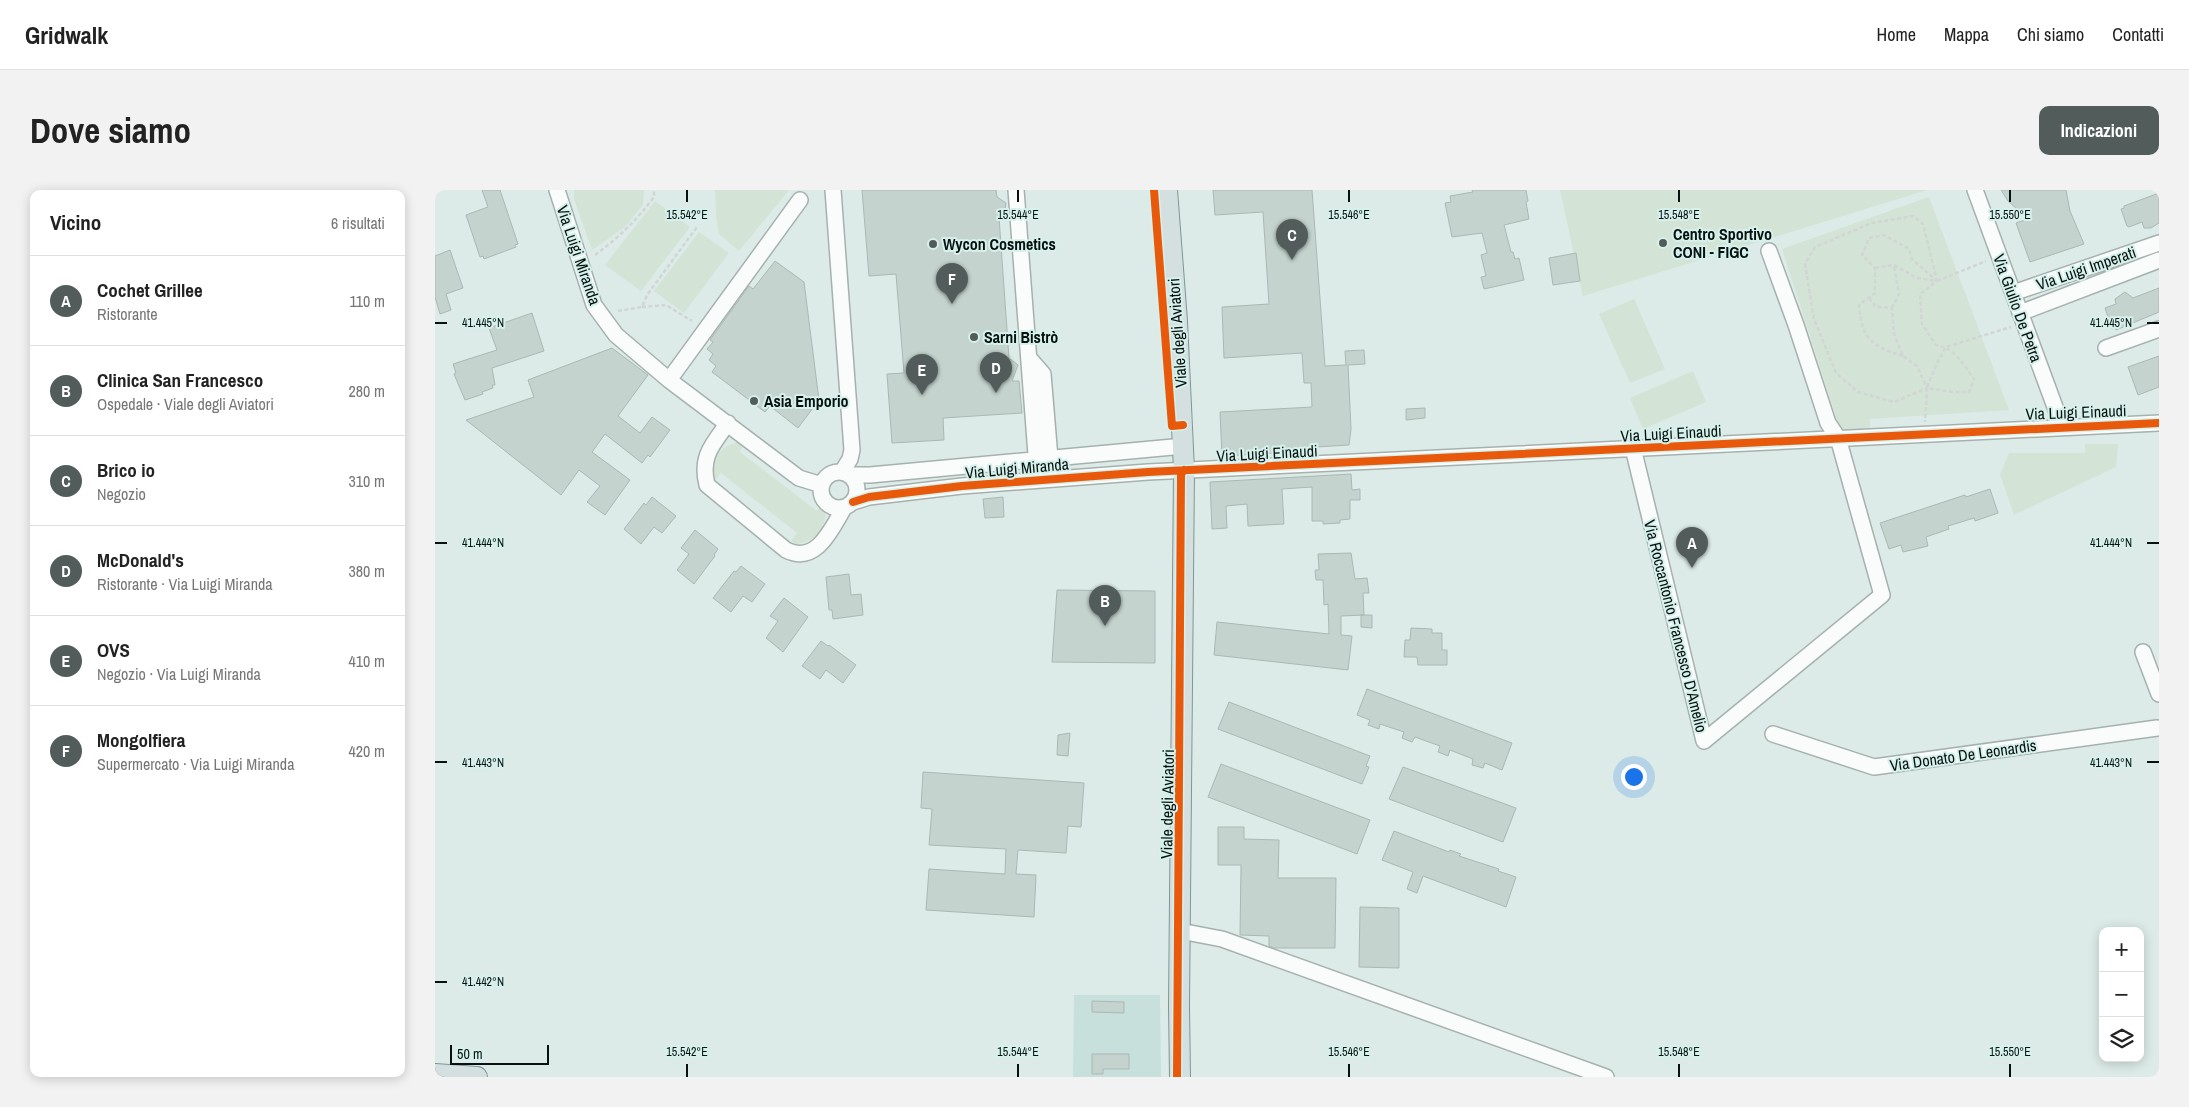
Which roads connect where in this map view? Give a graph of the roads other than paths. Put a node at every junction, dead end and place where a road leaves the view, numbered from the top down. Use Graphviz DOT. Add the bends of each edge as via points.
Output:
graph roads {
  1 [pos="557,190"];
  2 [pos="833,190"];
  3 [pos="1016,190"];
  4 [pos="1167,190"];
  5 [pos="1975,190"];
  6 [pos="800,200"];
  7 [pos="2159,243"];
  8 [pos="1769,251"];
  9 [pos="2159,260"];
  10 [pos="2013,293"];
  11 [pos="2022,318"];
  12 [pos="2159,329"];
  13 [pos="2106,348"];
  14 [pos="669,380"];
  15 [pos="728,423"];
  16 [pos="2159,423"];
  17 [pos="2062,426"];
  18 [pos="1838,438"];
  19 [pos="1184,446"];
  20 [pos="1633,448"];
  21 [pos="1043,459"];
  22 [pos="1184,470"];
  23 [pos="897,472"];
  24 [pos="846,473"];
  25 [pos="1038,480"];
  26 [pos="822,485"];
  27 [pos="900,494"];
  28 [pos="849,505"];
  29 [pos="2143,652"];
  30 [pos="2159,694"];
  31 [pos="2158,727"];
  32 [pos="1773,734"];
  33 [pos="1180,931"];
  34 [pos="435,1074"];
  35 [pos="477,1077"];
  36 [pos="1180,1077"];
  37 [pos="1606,1077"];
  1 -- 14 [label="street, Via Luigi Miranda" via="595,305 616,335"];
  2 -- 24 [label="street" via="852,450"];
  3 -- 21 [label="street" via="1029,358 1043,374"];
  4 -- 19 [label="main road, Viale degli Aviatori"];
  5 -- 10 [label="street, Via Giulio De Petra"];
  6 -- 14 [label="street"];
  7 -- 10 [label="street, Via Luigi Imperati"];
  8 -- 18 [label="street" via="1828,423"];
  9 -- 11 [label="street, Via Luigi Imperati"];
  10 -- 11 [label="street, Via Giulio De Petra"];
  11 -- 17 [label="street, Via Giulio De Petra"];
  12 -- 13 [label="street"];
  14 -- 15 [label="street, Via Luigi Miranda"];
  15 -- 26 [label="street, Via Luigi Miranda" via="799,478"];
  15 -- 28 [label="street" via="706,457 704,472 707,485 786,550 795,555 815,549"];
  16 -- 17 [label="street, Via Luigi Einaudi"];
  17 -- 18 [label="street, Via Luigi Einaudi"];
  18 -- 20 [label="street, Via Luigi Einaudi"];
  18 -- 20 [label="street, Via Roccantonio Francesco D'Amelio" via="1882,595 1704,741"];
  19 -- 21 [label="street, Via Luigi Miranda"];
  19 -- 22 [label="main road, Viale degli Aviatori"];
  20 -- 22 [label="street, Via Luigi Einaudi"];
  21 -- 23 [label="street, Via Luigi Miranda"];
  21 -- 25 [label="street"];
  22 -- 25 [label="street, Via Luigi Miranda"];
  22 -- 33 [label="main road, Viale degli Aviatori"];
  23 -- 24 [label="street, Via Luigi Miranda" via="861,476"];
  23 -- 27 [label="street"];
  24 -- 26 [label="street" via="832,473"];
  24 -- 28 [label="street" via="857,484 858,491"];
  25 -- 27 [label="street, Via Luigi Miranda"];
  26 -- 28 [label="street" via="826,502 837,508"];
  27 -- 28 [label="street, Via Luigi Miranda" via="869,497"];
  29 -- 30 [label="street"];
  31 -- 32 [label="street, Via Donato De Leonardis" via="1874,767"];
  33 -- 36 [label="main road, Viale degli Aviatori"];
  33 -- 37 [label="street" via="1222,939"];
  34 -- 35 [label="main road"];
}
